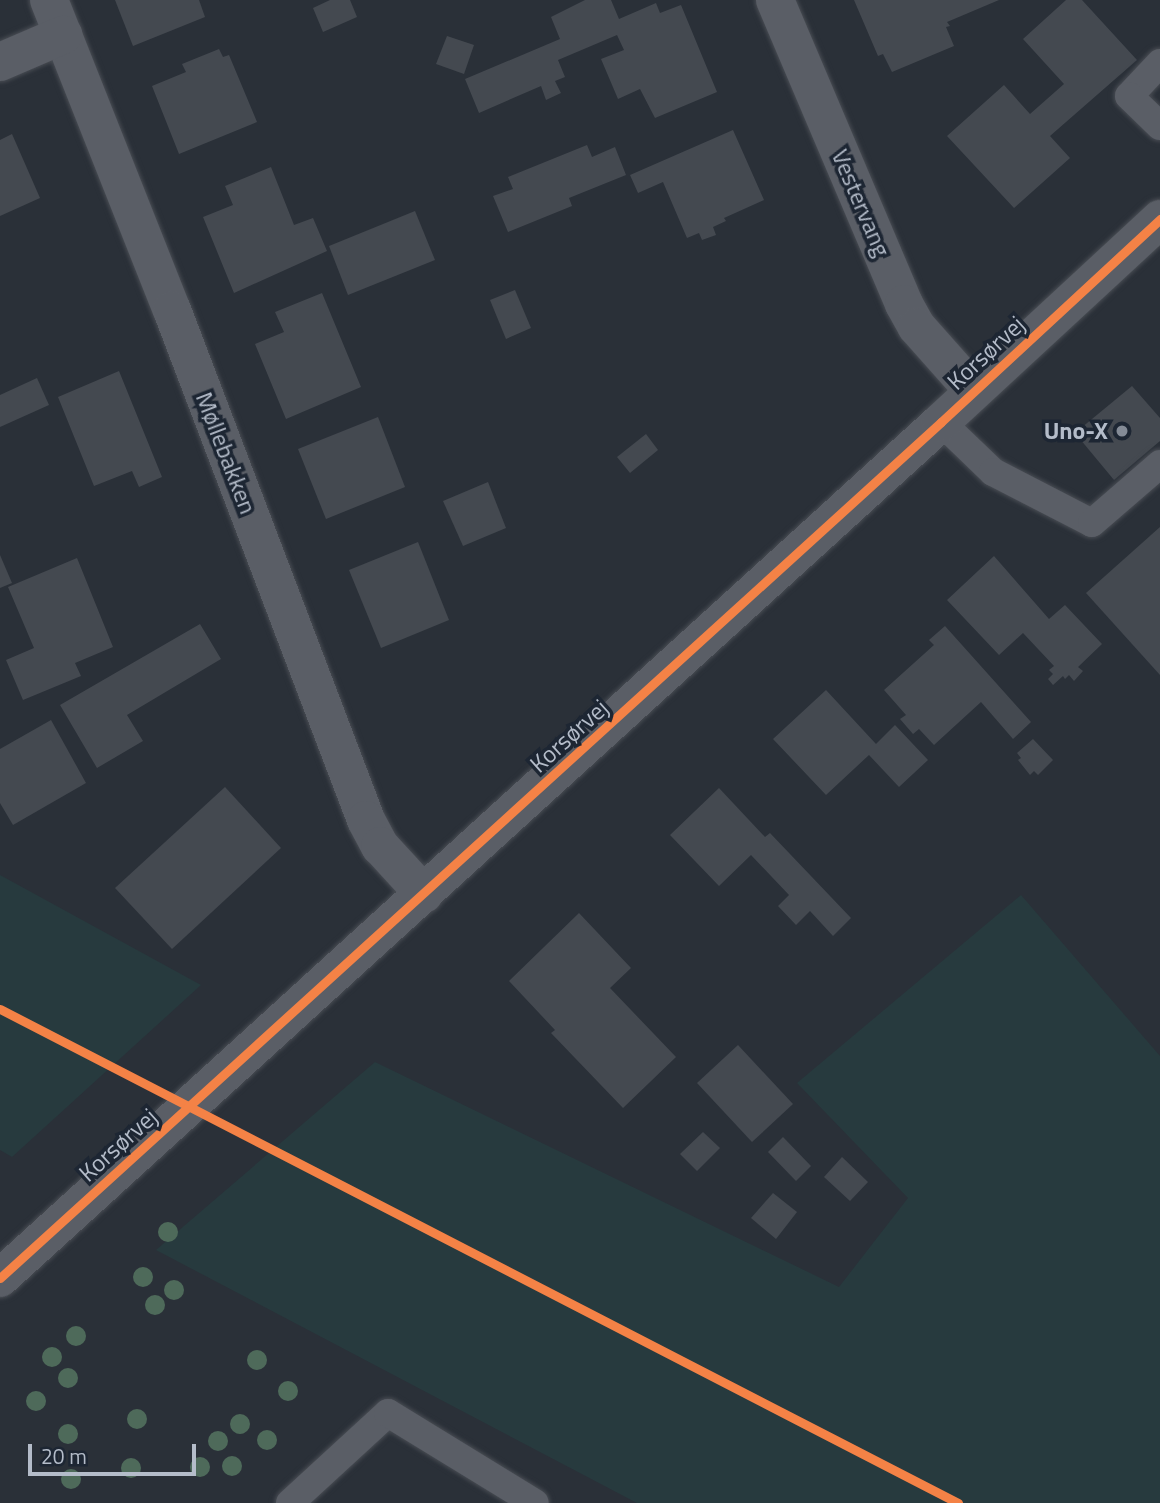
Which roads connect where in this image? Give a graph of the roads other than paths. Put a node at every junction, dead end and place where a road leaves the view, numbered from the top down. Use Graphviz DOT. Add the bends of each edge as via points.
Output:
graph roads {
  1 [pos="49,0"];
  2 [pos="775,0"];
  3 [pos="64,35"];
  4 [pos="0,62"];
  5 [pos="1160,63"];
  6 [pos="1160,126"];
  7 [pos="1160,219"];
  8 [pos="973,390"];
  9 [pos="941,422"];
  10 [pos="1160,464"];
  11 [pos="424,894"];
  12 [pos="0,1278"];
  13 [pos="290,1503"];
  14 [pos="535,1503"];
  1 -- 3 [label="street, Møllebakken"];
  2 -- 8 [label="street, Vestervang" via="904,304 916,327"];
  3 -- 4 [label="street"];
  3 -- 11 [label="street, Møllebakken" via="366,820 380,846"];
  5 -- 6 [label="lane" via="1129,96"];
  7 -- 8 [label="street, Korsørvej"];
  8 -- 9 [label="street, Korsørvej"];
  9 -- 10 [label="lane" via="993,472 1091,523"];
  9 -- 11 [label="street, Korsørvej"];
  11 -- 12 [label="street, Korsørvej"];
  13 -- 14 [label="lane" via="388,1413"];
}
